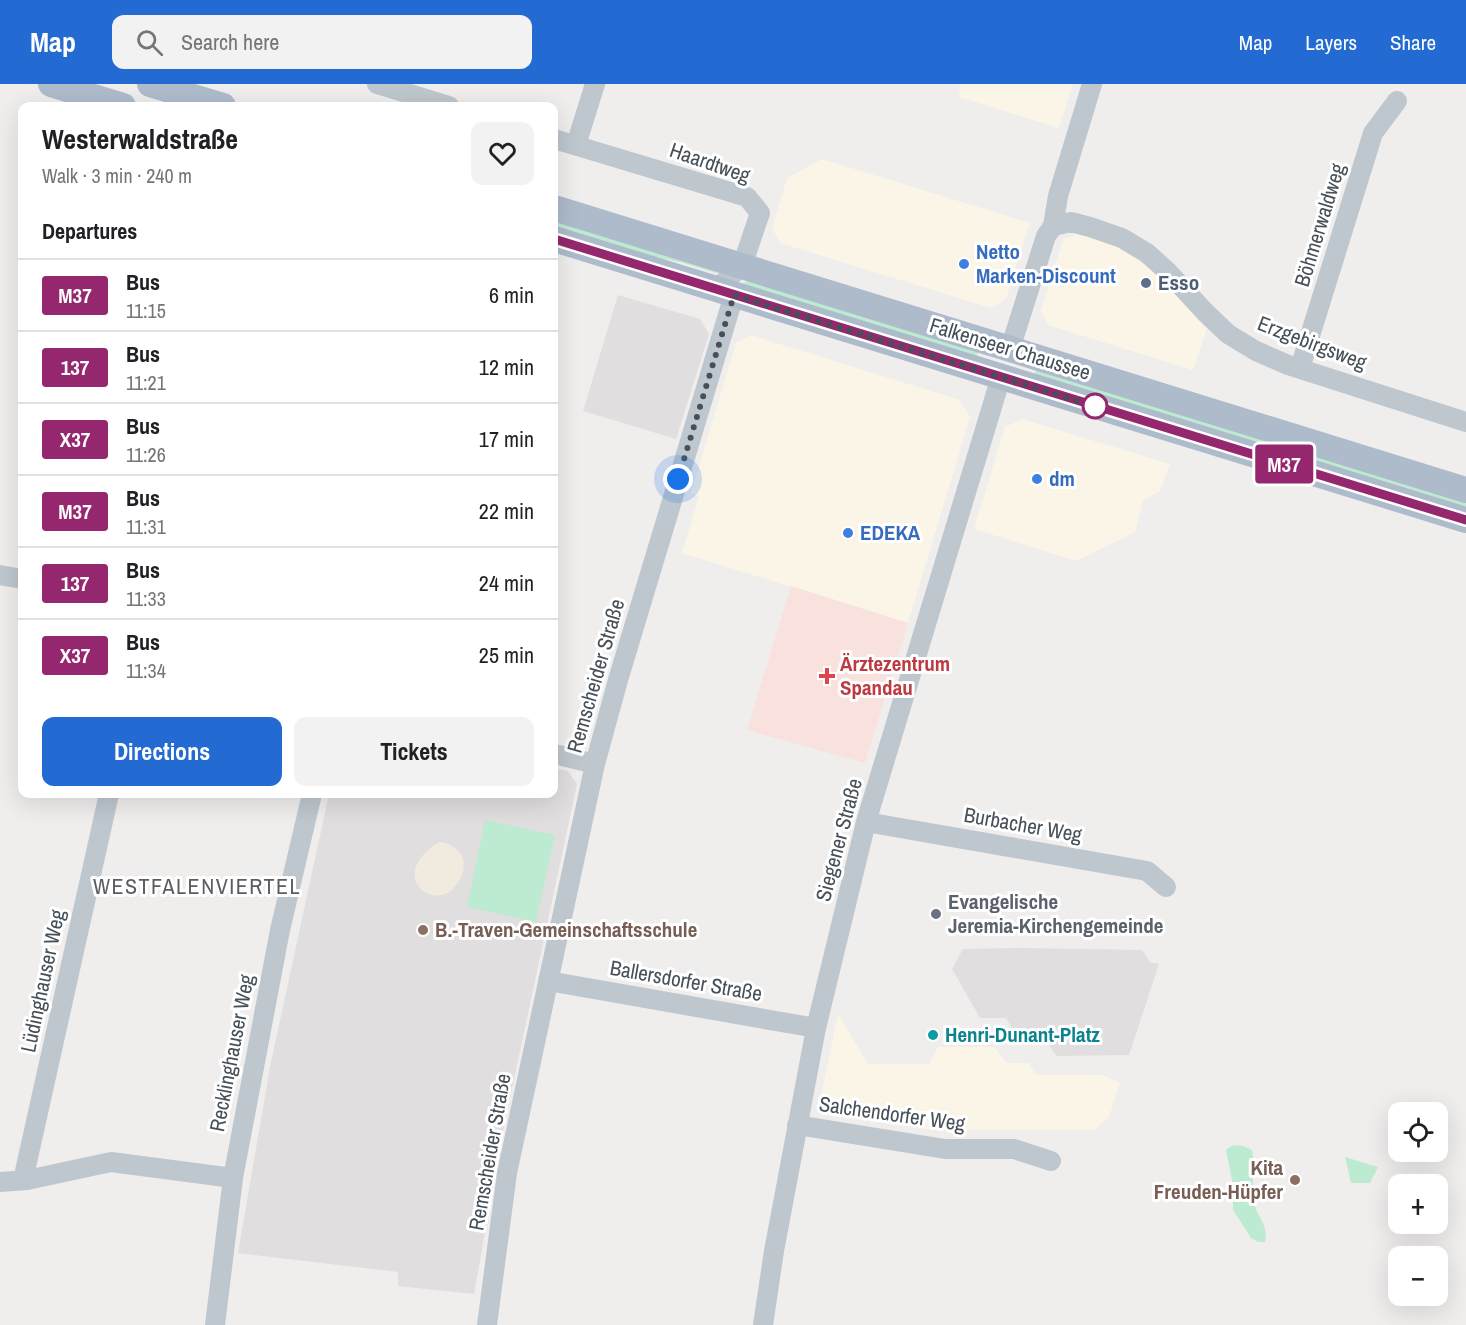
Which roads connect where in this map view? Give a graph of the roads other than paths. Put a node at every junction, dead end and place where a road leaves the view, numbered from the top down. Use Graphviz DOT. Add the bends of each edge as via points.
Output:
graph roads {
  1 [pos="51,84"];
  2 [pos="150,84"];
  3 [pos="377,84"];
  4 [pos="596,84"];
  5 [pos="1092,84"];
  6 [pos="1397,101"];
  7 [pos="110,102"];
  8 [pos="210,102"];
  9 [pos="436,102"];
  10 [pos="558,140"];
  11 [pos="576,145"];
  12 [pos="558,209"];
  13 [pos="1062,224"];
  14 [pos="558,240"];
  15 [pos="742,266"];
  16 [pos="725,292"];
  17 [pos="1010,349"];
  18 [pos="1300,368"];
  19 [pos="1001,377"];
  20 [pos="1466,422"];
  21 [pos="1466,489"];
  22 [pos="1466,520"];
  23 [pos="0,575"];
  24 [pos="18,578"];
  25 [pos="558,755"];
  26 [pos="596,764"];
  27 [pos="108,798"];
  28 [pos="311,798"];
  29 [pos="866,822"];
  30 [pos="1166,887"];
  31 [pos="548,981"];
  32 [pos="816,1028"];
  33 [pos="797,1125"];
  34 [pos="1051,1161"];
  35 [pos="233,1178"];
  36 [pos="27,1180"];
  37 [pos="0,1182"];
  38 [pos="214,1325"];
  39 [pos="487,1325"];
  40 [pos="763,1325"];
  1 -- 7 [label="main road"];
  2 -- 8 [label="main road"];
  3 -- 9 [label="street"];
  4 -- 11 [label="street"];
  5 -- 13 [label="street" via="1058,196"];
  6 -- 18 [label="street, Böhmerwaldweg" via="1373,133"];
  10 -- 11 [label="street, Haardtweg"];
  11 -- 15 [label="street, Haardtweg" via="747,197 760,213"];
  12 -- 15 [label="main road, Falkenseer Chaussee"];
  13 -- 17 [label="street" via="1046,236"];
  13 -- 18 [label="street, Erzgebirgsweg" via="1122,238 1147,253 1228,334 1256,351"];
  14 -- 16 [label="main road, Falkenseer Chaussee"];
  15 -- 16 [label="street, Haardtweg"];
  15 -- 17 [label="main road, Falkenseer Chaussee"];
  16 -- 19 [label="main road, Falkenseer Chaussee"];
  16 -- 26 [label="street, Remscheider Straße"];
  17 -- 19 [label="main road"];
  17 -- 21 [label="main road, Falkenseer Chaussee"];
  18 -- 20 [label="street, Erzgebirgsweg"];
  19 -- 22 [label="main road, Falkenseer Chaussee"];
  19 -- 29 [label="street, Siegener Straße"];
  23 -- 24 [label="street"];
  25 -- 26 [label="street"];
  26 -- 31 [label="street, Remscheider Straße"];
  27 -- 36 [label="street, Lüdinghauser Weg" via="25,1171"];
  28 -- 35 [label="street, Recklinghauser Weg" via="280,930"];
  29 -- 30 [label="street, Burbacher Weg" via="1147,871"];
  29 -- 32 [label="street, Siegener Straße"];
  31 -- 32 [label="street, Ballersdorfer Straße"];
  31 -- 39 [label="street, Remscheider Straße" via="507,1173"];
  32 -- 33 [label="street, Siegener Straße"];
  33 -- 34 [label="street, Salchendorfer Weg" via="945,1149 1014,1149"];
  33 -- 40 [label="street, Siegener Straße"];
  35 -- 36 [label="street" via="111,1162"];
  35 -- 38 [label="street, Recklinghauser Weg"];
  36 -- 37 [label="street"];
}
